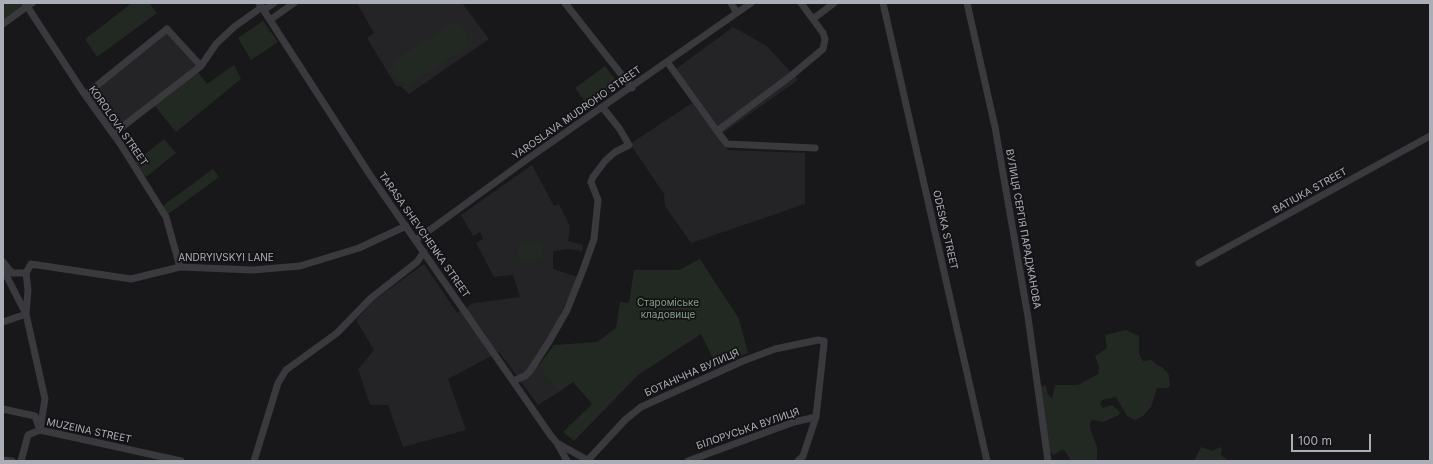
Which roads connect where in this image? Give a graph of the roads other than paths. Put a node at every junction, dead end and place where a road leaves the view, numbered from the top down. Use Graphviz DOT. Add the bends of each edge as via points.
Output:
graph roads {
  1 [pos="274,3"];
  2 [pos="294,3"];
  3 [pos="565,3"];
  4 [pos="731,3"];
  5 [pos="750,3"];
  6 [pos="801,3"];
  7 [pos="834,3"];
  8 [pos="882,3"];
  9 [pos="967,3"];
  10 [pos="28,4"];
  11 [pos="262,7"];
  12 [pos="737,13"];
  13 [pos="813,19"];
  14 [pos="270,20"];
  15 [pos="3,24"];
  16 [pos="668,63"];
  17 [pos="201,66"];
  18 [pos="632,88"];
  19 [pos="85,95"];
  20 [pos="603,108"];
  21 [pos="717,131"];
  22 [pos="113,134"];
  23 [pos="1430,136"];
  24 [pos="815,148"];
  25 [pos="406,226"];
  26 [pos="416,240"];
  27 [pos="424,252"];
  28 [pos="3,262"];
  29 [pos="1200,263"];
  30 [pos="3,265"];
  31 [pos="180,267"];
  32 [pos="26,273"];
  33 [pos="26,314"];
  34 [pos="3,322"];
  35 [pos="513,381"];
  36 [pos="3,409"];
  37 [pos="816,417"];
  38 [pos="40,430"];
  39 [pos="557,443"];
  40 [pos="3,460"];
  41 [pos="12,461"];
  42 [pos="21,461"];
  43 [pos="181,461"];
  44 [pos="254,461"];
  45 [pos="567,461"];
  46 [pos="589,461"];
  47 [pos="688,461"];
  48 [pos="798,461"];
  49 [pos="987,461"];
  50 [pos="1048,461"];
  1 -- 11 [label="street"];
  2 -- 14 [label="street"];
  3 -- 18 [label="street"];
  4 -- 12 [label="street"];
  5 -- 12 [label="street, YAROSLAVA MUDROHO STREET"];
  6 -- 13 [label="street"];
  7 -- 13 [label="street"];
  8 -- 49 [label="street, ODESKA STREET"];
  9 -- 50 [label="street, ВУЛИЦЯ СЕРГІЯ ПАРАДЖАНОВА" via="995,127 1028,317"];
  10 -- 15 [label="street"];
  10 -- 19 [label="street, KOROLOVA STREET"];
  11 -- 14 [label="street, TARASA SHEVCHENKA STREET"];
  11 -- 17 [label="street" via="216,44"];
  12 -- 16 [label="street, YAROSLAVA MUDROHO STREET"];
  13 -- 21 [label="street" via="825,39 823,49"];
  14 -- 25 [label="street, TARASA SHEVCHENKA STREET"];
  16 -- 18 [label="street, YAROSLAVA MUDROHO STREET"];
  16 -- 21 [label="street"];
  17 -- 19 [label="street" via="167,29"];
  17 -- 22 [label="street"];
  18 -- 20 [label="street, YAROSLAVA MUDROHO STREET"];
  19 -- 22 [label="street, KOROLOVA STREET"];
  20 -- 26 [label="street, YAROSLAVA MUDROHO STREET"];
  20 -- 35 [label="street" via="629,145 615,152 591,182 598,200 594,239 567,310 530,371"];
  21 -- 24 [label="street" via="727,144"];
  22 -- 31 [label="street, KOROLOVA STREET" via="166,217"];
  23 -- 29 [label="street, BATIUKA STREET"];
  25 -- 26 [label="street, TARASA SHEVCHENKA STREET"];
  25 -- 31 [label="street, ANDRYIVSKYI LANE" via="359,248 300,266 253,270"];
  26 -- 27 [label="street, TARASA SHEVCHENKA STREET"];
  27 -- 35 [label="street, TARASA SHEVCHENKA STREET"];
  27 -- 44 [label="street" via="417,262 371,298 337,333 286,370 278,383"];
  28 -- 32 [label="street" via="12,273"];
  30 -- 33 [label="street"];
  31 -- 32 [label="street, ANDRYIVSKYI LANE" via="131,278 31,264"];
  32 -- 33 [label="street"];
  33 -- 34 [label="street"];
  33 -- 38 [label="street" via="45,399"];
  35 -- 39 [label="street, TARASA SHEVCHENKA STREET"];
  36 -- 38 [label="street, MUZEINA STREET" via="35,416"];
  37 -- 46 [label="street, БОТАНІЧНА ВУЛИЦЯ" via="824,341 814,340 775,349 743,361 641,407 625,420"];
  37 -- 47 [label="street, БІЛОРУСЬКА ВУЛИЦЯ" via="794,422"];
  37 -- 48 [label="street" via="803,456"];
  38 -- 42 [label="street" via="28,435"];
  38 -- 43 [label="street, MUZEINA STREET"];
  39 -- 45 [label="street"];
  39 -- 46 [label="street, TARASA SHEVCHENKA STREET"];
  40 -- 41 [label="street"];
}
